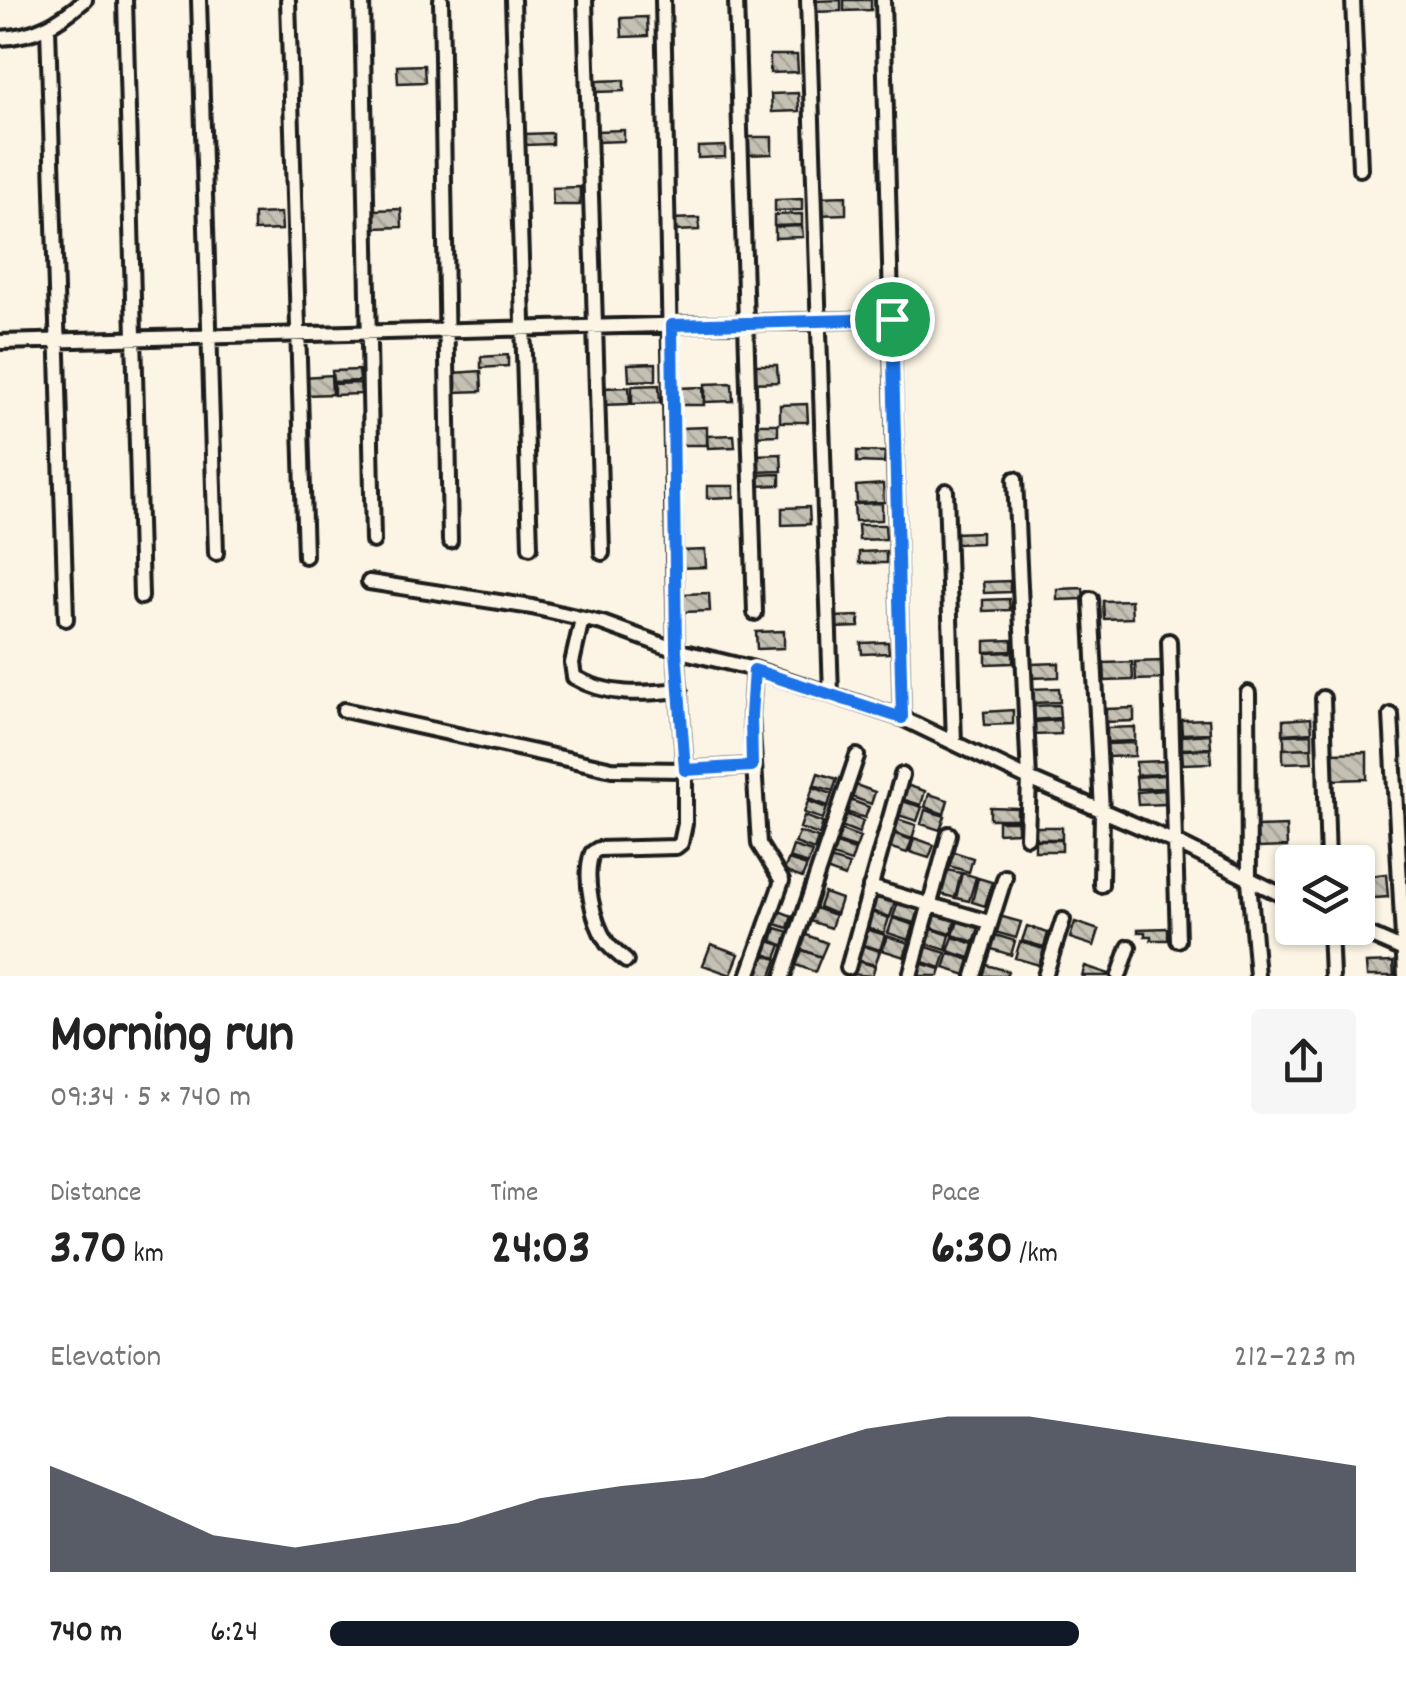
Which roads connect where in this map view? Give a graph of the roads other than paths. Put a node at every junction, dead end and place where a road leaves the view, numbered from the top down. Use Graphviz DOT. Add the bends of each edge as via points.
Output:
graph roads {
  1 [pos="62,0"];
  2 [pos="85,0"];
  3 [pos="125,0"];
  4 [pos="199,0"];
  5 [pos="288,0"];
  6 [pos="362,0"];
  7 [pos="441,0"];
  8 [pos="513,0"];
  9 [pos="585,0"];
  10 [pos="663,0"];
  11 [pos="736,0"];
  12 [pos="808,0"];
  13 [pos="883,0"];
  14 [pos="1353,0"];
  15 [pos="62,19"];
  16 [pos="48,27"];
  17 [pos="0,38"];
  18 [pos="1360,169"];
  19 [pos="892,319"];
  20 [pos="818,321"];
  21 [pos="744,323"];
  22 [pos="672,325"];
  23 [pos="596,326"];
  24 [pos="525,328"];
  25 [pos="446,330"];
  26 [pos="368,332"];
  27 [pos="298,334"];
  28 [pos="212,336"];
  29 [pos="135,338"];
  30 [pos="55,341"];
  31 [pos="0,342"];
  32 [pos="1015,480"];
  33 [pos="946,491"];
  34 [pos="373,541"];
  35 [pos="450,541"];
  36 [pos="530,547"];
  37 [pos="216,553"];
  38 [pos="602,554"];
  39 [pos="304,556"];
  40 [pos="368,582"];
  41 [pos="141,598"];
  42 [pos="1090,599"];
  43 [pos="755,613"];
  44 [pos="66,618"];
  45 [pos="582,619"];
  46 [pos="1169,641"];
  47 [pos="676,650"];
  48 [pos="754,670"];
  49 [pos="680,690"];
  50 [pos="1248,693"];
  51 [pos="831,694"];
  52 [pos="1323,698"];
  53 [pos="344,710"];
  54 [pos="1391,715"];
  55 [pos="902,718"];
  56 [pos="954,743"];
  57 [pos="856,756"];
  58 [pos="752,766"];
  59 [pos="685,770"];
  60 [pos="902,775"];
  61 [pos="1029,780"];
  62 [pos="1102,811"];
  63 [pos="950,834"];
  64 [pos="1028,837"];
  65 [pos="1175,842"];
  66 [pos="1327,845"];
  67 [pos="1005,877"];
  68 [pos="1248,880"];
  69 [pos="1101,885"];
  70 [pos="870,887"];
  71 [pos="1275,892"];
  72 [pos="929,904"];
  73 [pos="1063,920"];
  74 [pos="989,922"];
  75 [pos="1375,938"];
  76 [pos="1178,940"];
  77 [pos="1331,945"];
  78 [pos="1129,948"];
  79 [pos="1405,951"];
  80 [pos="626,961"];
  81 [pos="848,968"];
  82 [pos="748,976"];
  83 [pos="783,976"];
  84 [pos="910,976"];
  85 [pos="974,976"];
  86 [pos="1045,976"];
  87 [pos="1120,976"];
  88 [pos="1256,976"];
  89 [pos="1332,976"];
  90 [pos="1405,976"];
  1 -- 15 [label="street"];
  2 -- 15 [label="street"];
  3 -- 29 [label="street"];
  4 -- 28 [label="street"];
  5 -- 27 [label="street"];
  6 -- 26 [label="street"];
  7 -- 25 [label="street"];
  8 -- 24 [label="street"];
  9 -- 23 [label="street"];
  10 -- 22 [label="street"];
  11 -- 21 [label="street"];
  12 -- 20 [label="street"];
  13 -- 19 [label="street"];
  14 -- 18 [label="street"];
  15 -- 16 [label="street"];
  16 -- 17 [label="street"];
  16 -- 30 [label="street"];
  19 -- 20 [label="street"];
  19 -- 55 [label="street"];
  20 -- 21 [label="street"];
  20 -- 51 [label="street"];
  21 -- 22 [label="street"];
  21 -- 43 [label="street"];
  22 -- 23 [label="street"];
  22 -- 47 [label="street"];
  23 -- 24 [label="street"];
  23 -- 38 [label="street"];
  24 -- 25 [label="street"];
  24 -- 36 [label="street"];
  25 -- 26 [label="street"];
  25 -- 35 [label="street"];
  26 -- 27 [label="street"];
  26 -- 34 [label="street"];
  27 -- 28 [label="street"];
  27 -- 39 [label="street"];
  28 -- 29 [label="street"];
  28 -- 37 [label="street"];
  29 -- 30 [label="street"];
  29 -- 41 [label="street"];
  30 -- 31 [label="street"];
  30 -- 44 [label="street"];
  32 -- 61 [label="street"];
  33 -- 56 [label="street"];
  40 -- 45 [label="street"];
  42 -- 62 [label="street"];
  45 -- 47 [label="street"];
  45 -- 49 [label="street" via="574,677 609,691"];
  46 -- 65 [label="street"];
  47 -- 48 [label="street"];
  47 -- 49 [label="street"];
  48 -- 51 [label="street"];
  48 -- 58 [label="street"];
  49 -- 59 [label="street"];
  50 -- 68 [label="street"];
  51 -- 55 [label="street"];
  52 -- 66 [label="street"];
  53 -- 59 [label="street" via="612,769"];
  54 -- 79 [label="street"];
  55 -- 56 [label="street"];
  56 -- 61 [label="street"];
  57 -- 83 [label="street"];
  58 -- 59 [label="street"];
  58 -- 82 [label="street" via="761,850 782,881"];
  59 -- 80 [label="street" via="681,844 598,850 589,862 600,927"];
  60 -- 70 [label="street"];
  61 -- 62 [label="street"];
  61 -- 64 [label="street"];
  62 -- 65 [label="street"];
  62 -- 69 [label="street"];
  63 -- 72 [label="street"];
  65 -- 68 [label="street"];
  65 -- 76 [label="street"];
  67 -- 74 [label="street"];
  68 -- 71 [label="street"];
  68 -- 88 [label="street"];
  70 -- 72 [label="street"];
  70 -- 81 [label="street"];
  72 -- 74 [label="street"];
  72 -- 84 [label="street"];
  73 -- 86 [label="street"];
  74 -- 85 [label="street"];
  75 -- 79 [label="street"];
  77 -- 89 [label="street"];
  78 -- 87 [label="street"];
  79 -- 90 [label="street"];
}
